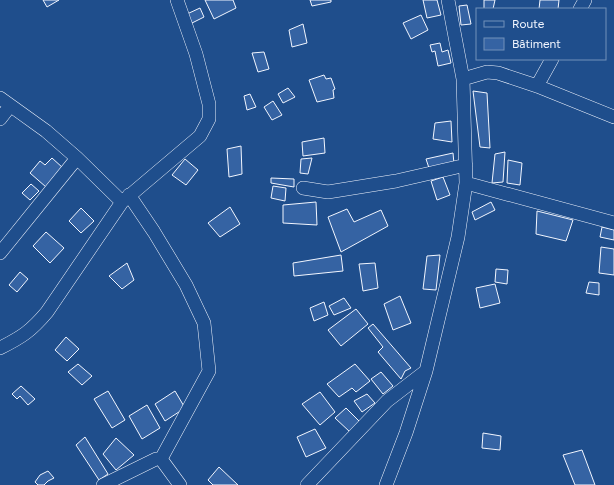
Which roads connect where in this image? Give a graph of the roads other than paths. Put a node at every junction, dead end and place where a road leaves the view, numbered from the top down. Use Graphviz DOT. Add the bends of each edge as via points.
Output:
graph roads {
  1 [pos="177,0"];
  2 [pos="448,0"];
  3 [pos="551,60"];
  4 [pos="464,79"];
  5 [pos="537,86"];
  6 [pos="5,102"];
  7 [pos="614,117"];
  8 [pos="0,120"];
  9 [pos="77,158"];
  10 [pos="466,165"];
  11 [pos="466,183"];
  12 [pos="303,188"];
  13 [pos="126,199"];
  14 [pos="614,223"];
  15 [pos="0,253"];
  16 [pos="0,348"];
  17 [pos="426,370"];
  18 [pos="161,459"];
  19 [pos="103,485"];
  20 [pos="180,485"];
  21 [pos="307,485"];
  22 [pos="386,485"];
  1 -- 13 [label="street" via="196,54 209,104 208,119 200,136"];
  2 -- 4 [label="street"];
  3 -- 5 [label="street"];
  4 -- 5 [label="street" via="487,72 498,73"];
  4 -- 10 [label="street"];
  5 -- 7 [label="street"];
  6 -- 8 [label="street"];
  6 -- 9 [label="street" via="39,125"];
  9 -- 13 [label="street"];
  9 -- 15 [label="street"];
  10 -- 11 [label="street"];
  10 -- 12 [label="street" via="396,181 328,192"];
  11 -- 14 [label="street"];
  11 -- 17 [label="street" via="458,237"];
  13 -- 16 [label="street" via="47,312 34,327"];
  13 -- 18 [label="street" via="154,232 186,285 204,323 209,371"];
  17 -- 21 [label="street" via="387,401"];
  17 -- 22 [label="street"];
  18 -- 19 [label="street" via="148,462"];
  18 -- 20 [label="street"];
}
